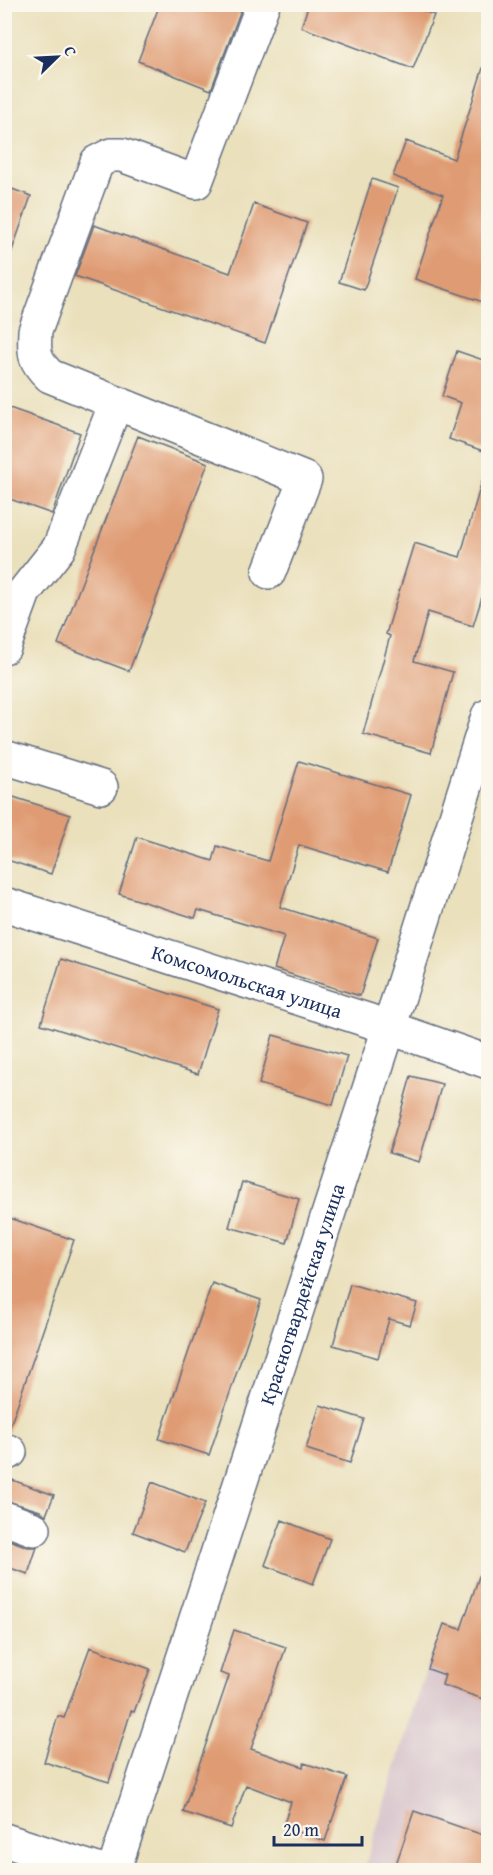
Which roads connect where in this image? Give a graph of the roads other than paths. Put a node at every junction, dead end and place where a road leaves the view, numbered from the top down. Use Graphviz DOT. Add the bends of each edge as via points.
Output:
graph roads {
  1 [pos="263,4"];
  2 [pos="116,403"];
  3 [pos="269,572"];
  4 [pos="4,647"];
  5 [pos="489,716"];
  6 [pos="4,757"];
  7 [pos="101,787"];
  8 [pos="4,904"];
  9 [pos="390,1028"];
  10 [pos="489,1062"];
  11 [pos="4,1840"];
  12 [pos="97,1870"];
  13 [pos="114,1870"];
  1 -- 2 [label="street" via="196,182 122,155 111,155 98,162 35,331 38,365 50,376"];
  2 -- 3 [label="street" via="305,479"];
  2 -- 4 [label="street" via="58,548 24,592"];
  5 -- 9 [label="street, Красногвардейская улица"];
  6 -- 7 [label="street"];
  8 -- 9 [label="street, Комсомольская улица"];
  9 -- 10 [label="street, Комсомольская улица"];
  9 -- 13 [label="street, Красногвардейская улица"];
  11 -- 12 [label="street"];
}
